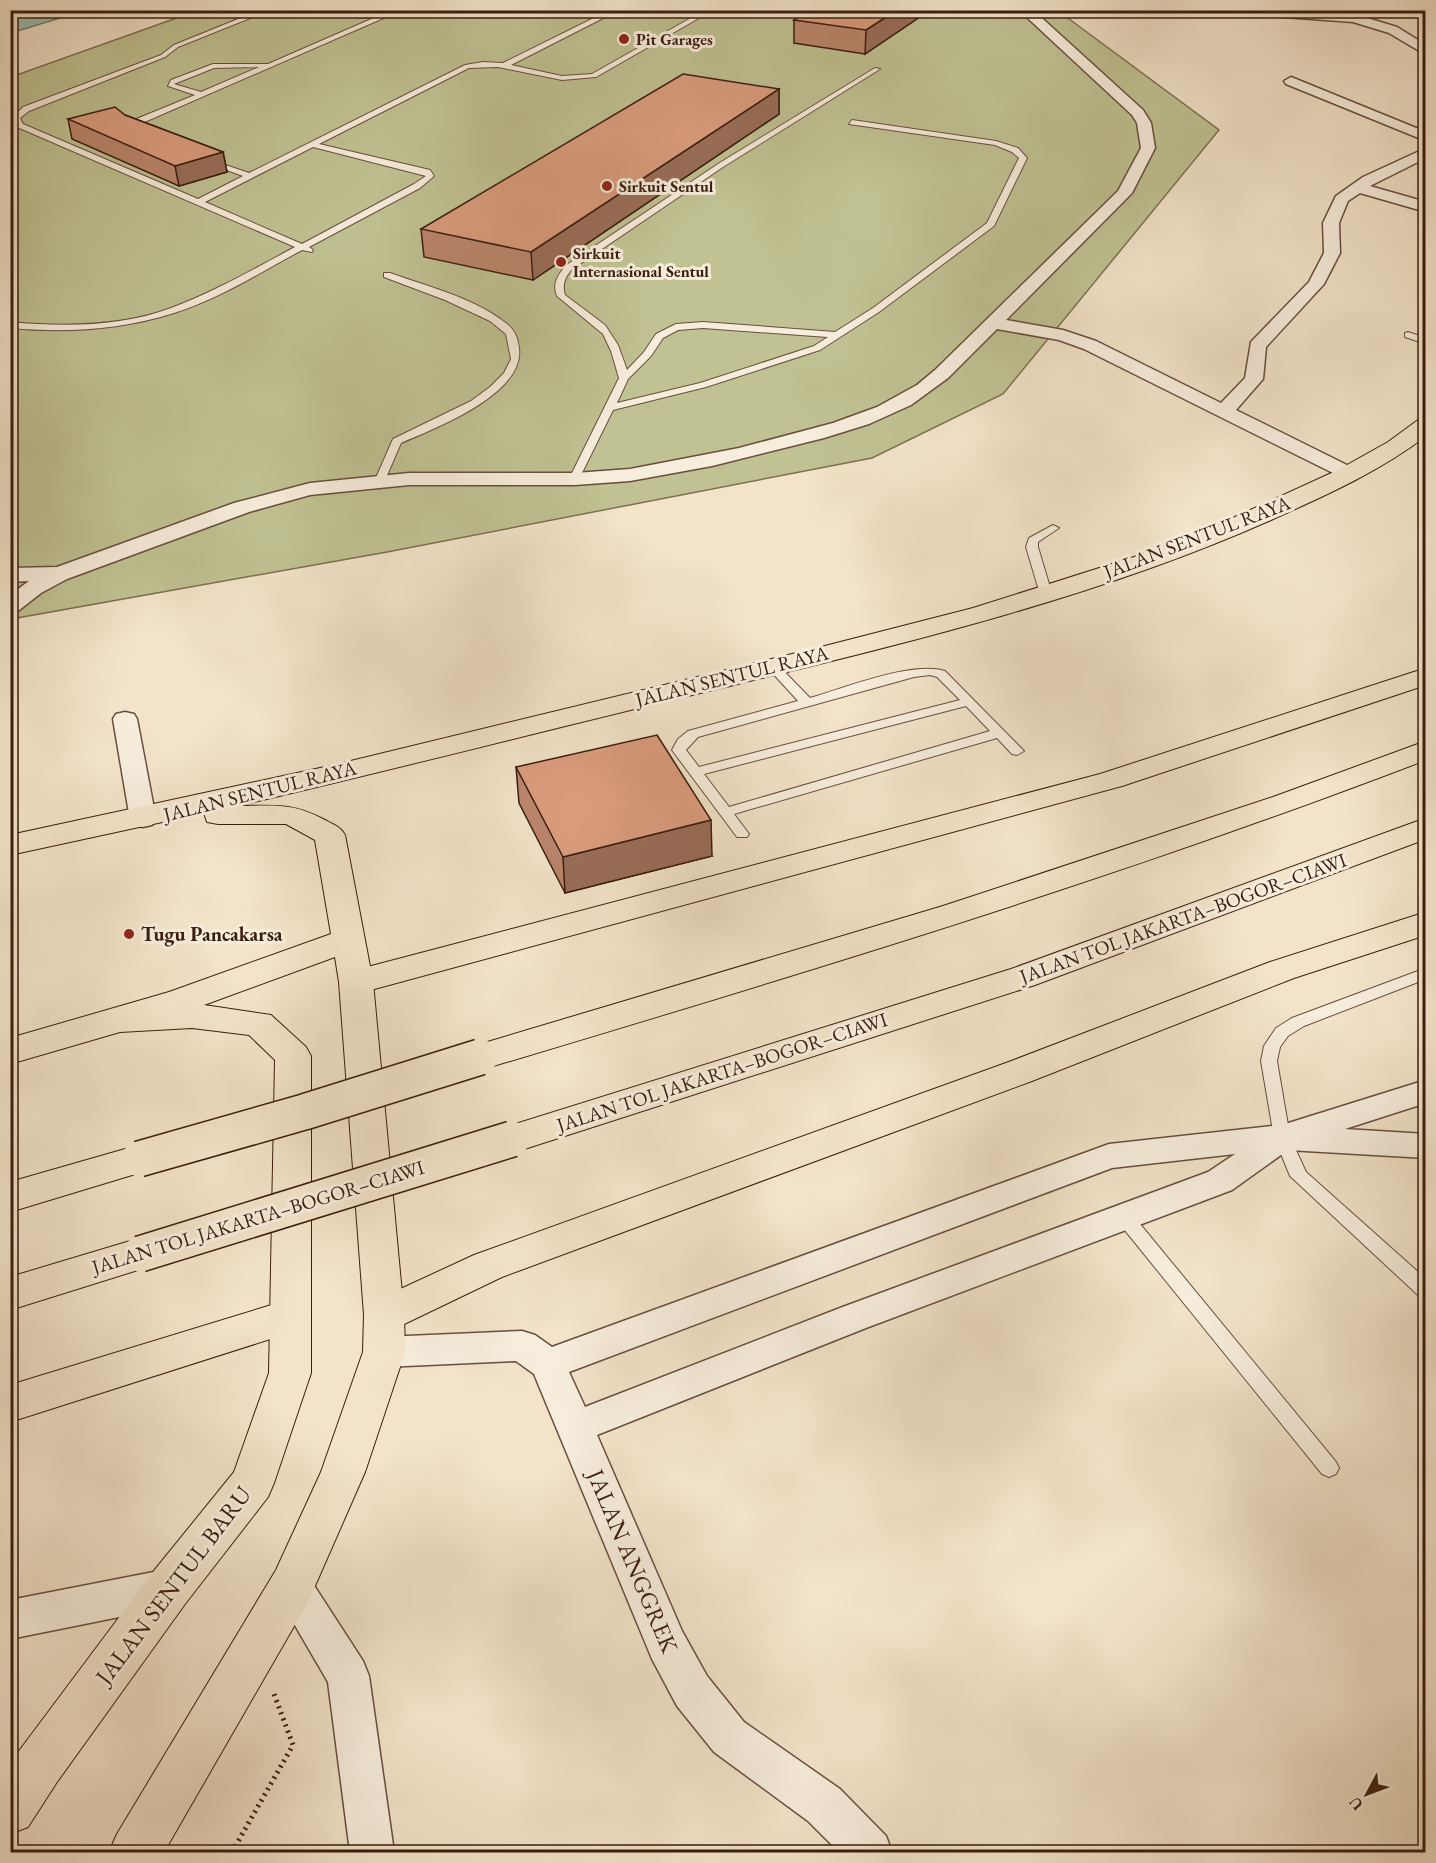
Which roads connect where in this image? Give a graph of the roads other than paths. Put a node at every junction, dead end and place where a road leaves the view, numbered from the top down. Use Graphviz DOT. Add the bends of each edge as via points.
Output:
graph roads {
  1 [pos="267,10"];
  2 [pos="399,10"];
  3 [pos="616,10"];
  4 [pos="710,10"];
  5 [pos="1025,10"];
  6 [pos="1242,10"];
  7 [pos="1425,51"];
  8 [pos="269,65"];
  9 [pos="501,67"];
  10 [pos="877,69"];
  11 [pos="1291,81"];
  12 [pos="200,94"];
  13 [pos="852,122"];
  14 [pos="144,134"];
  15 [pos="1425,137"];
  16 [pos="316,145"];
  17 [pos="1425,152"];
  18 [pos="197,155"];
  19 [pos="250,176"];
  20 [pos="1357,187"];
  21 [pos="196,204"];
  22 [pos="1425,207"];
  23 [pos="305,248"];
  24 [pos="387,275"];
  25 [pos="994,323"];
  26 [pos="10,325"];
  27 [pos="838,335"];
  28 [pos="1408,335"];
  29 [pos="1425,340"];
  30 [pos="624,378"];
  31 [pos="608,408"];
  32 [pos="1225,410"];
  33 [pos="1425,425"];
  34 [pos="1348,473"];
  35 [pos="574,478"];
  36 [pos="380,480"];
  37 [pos="1053,528"];
  38 [pos="59,574"];
  39 [pos="10,575"];
  40 [pos="1046,594"];
  41 [pos="10,606"];
  42 [pos="773,667"];
  43 [pos="1425,676"];
  44 [pos="968,702"];
  45 [pos="807,703"];
  46 [pos="125,719"];
  47 [pos="999,733"];
  48 [pos="1425,750"];
  49 [pos="1017,751"];
  50 [pos="695,772"];
  51 [pos="726,812"];
  52 [pos="155,817"];
  53 [pos="1425,828"];
  54 [pos="742,834"];
  55 [pos="10,846"];
  56 [pos="1425,923"];
  57 [pos="349,939"];
  58 [pos="1425,973"];
  59 [pos="356,982"];
  60 [pos="123,1020"];
  61 [pos="10,1052"];
  62 [pos="1425,1091"];
  63 [pos="1281,1137"];
  64 [pos="1425,1146"];
  65 [pos="10,1197"];
  66 [pos="1125,1218"];
  67 [pos="1425,1291"];
  68 [pos="10,1294"];
  69 [pos="291,1316"];
  70 [pos="384,1334"];
  71 [pos="548,1364"];
  72 [pos="10,1404"];
  73 [pos="574,1427"];
  74 [pos="1329,1468"];
  75 [pos="292,1586"];
  76 [pos="169,1588"];
  77 [pos="10,1620"];
  78 [pos="10,1809"];
  79 [pos="135,1852"];
  80 [pos="372,1852"];
  81 [pos="870,1852"];
  1 -- 21 [label="lane" via="176,46 163,56 26,109 16,118 20,125"];
  2 -- 8 [label="lane"];
  3 -- 9 [label="lane"];
  4 -- 9 [label="lane" via="594,76 572,80"];
  5 -- 25 [label="street" via="1138,113 1144,123 1148,148 1124,193"];
  6 -- 7 [label="street" via="1354,18 1393,30"];
  8 -- 12 [label="lane"];
  8 -- 12 [label="lane" via="213,66 170,85"];
  9 -- 16 [label="lane" via="467,66"];
  10 -- 30 [label="lane" via="663,202 558,279 563,298 601,326 616,350"];
  11 -- 15 [label="street"];
  12 -- 14 [label="lane" via="131,126"];
  13 -- 27 [label="lane" via="996,143 1015,150 1023,158 991,224"];
  16 -- 19 [label="lane"];
  16 -- 23 [label="lane" via="427,172 430,176"];
  17 -- 20 [label="street"];
  18 -- 19 [label="lane"];
  19 -- 21 [label="lane"];
  20 -- 22 [label="street"];
  20 -- 32 [label="street" via="1341,199 1334,215 1332,252 1316,284 1257,346 1254,379"];
  21 -- 23 [label="lane"];
  23 -- 26 [label="lane" via="172,311 110,325"];
  24 -- 36 [label="lane" via="486,315 507,328 516,345 517,360 507,378 473,404 397,441"];
  25 -- 32 [label="street" via="1090,345"];
  25 -- 35 [label="street" via="918,395 852,425 716,460 650,472"];
  27 -- 30 [label="lane" via="703,325 676,327 658,336 648,354"];
  27 -- 31 [label="lane" via="817,348 703,385"];
  28 -- 29 [label="lane"];
  30 -- 31 [label="lane"];
  31 -- 35 [label="lane"];
  32 -- 34 [label="street"];
  33 -- 34 [label="main road, JALAN SENTUL RAYA"];
  34 -- 40 [label="main road, JALAN SENTUL RAYA" via="1241,524"];
  35 -- 36 [label="street"];
  36 -- 38 [label="street" via="308,489"];
  37 -- 40 [label="lane" via="1033,540 1032,548"];
  38 -- 39 [label="street"];
  38 -- 41 [label="street"];
  40 -- 42 [label="main road, JALAN SENTUL RAYA"];
  42 -- 45 [label="lane"];
  42 -- 52 [label="main road, JALAN SENTUL RAYA"];
  43 -- 59 [label="main road" via="1111,780"];
  44 -- 45 [label="lane" via="941,674 931,671"];
  44 -- 47 [label="lane"];
  44 -- 50 [label="lane"];
  45 -- 50 [label="lane" via="693,734 682,742 679,750"];
  46 -- 52 [label="street"];
  47 -- 49 [label="lane"];
  47 -- 51 [label="lane"];
  48 -- 65 [label="main road, bridge" via="1284,804 955,914"];
  50 -- 51 [label="lane"];
  51 -- 54 [label="lane"];
  52 -- 55 [label="main road, JALAN SENTUL RAYA"];
  52 -- 57 [label="main road" via="292,815 330,835"];
  53 -- 68 [label="main road, JALAN TOL JAKARTA–BOGOR–CIAWI, bridge" via="1023,977"];
  56 -- 70 [label="main road" via="1282,970 1019,1072 488,1266"];
  57 -- 59 [label="main road"];
  57 -- 60 [label="main road" via="280,968"];
  58 -- 63 [label="lane" via="1298,1022 1282,1032 1272,1046 1269,1061"];
  59 -- 70 [label="main road"];
  60 -- 61 [label="main road"];
  60 -- 69 [label="main road, JALAN SENTUL BARU" via="192,1016 260,1024 293,1056"];
  62 -- 63 [label="street"];
  63 -- 64 [label="street"];
  63 -- 66 [label="street" via="1220,1181"];
  63 -- 67 [label="lane" via="1299,1176"];
  63 -- 71 [label="street" via="1110,1156"];
  66 -- 73 [label="street"];
  66 -- 74 [label="lane"];
  69 -- 72 [label="main road"];
  69 -- 76 [label="main road, JALAN SENTUL BARU" via="290,1372 252,1483"];
  70 -- 71 [label="street" via="522,1346"];
  70 -- 75 [label="main road" via="343,1472"];
  71 -- 73 [label="street, JALAN ANGGREK"];
  73 -- 81 [label="street, JALAN ANGGREK" via="667,1645 692,1691 729,1737 824,1805"];
  75 -- 79 [label="main road"];
  75 -- 80 [label="street" via="348,1676"];
  76 -- 77 [label="street"];
  76 -- 78 [label="main road, JALAN SENTUL BARU"];
}
